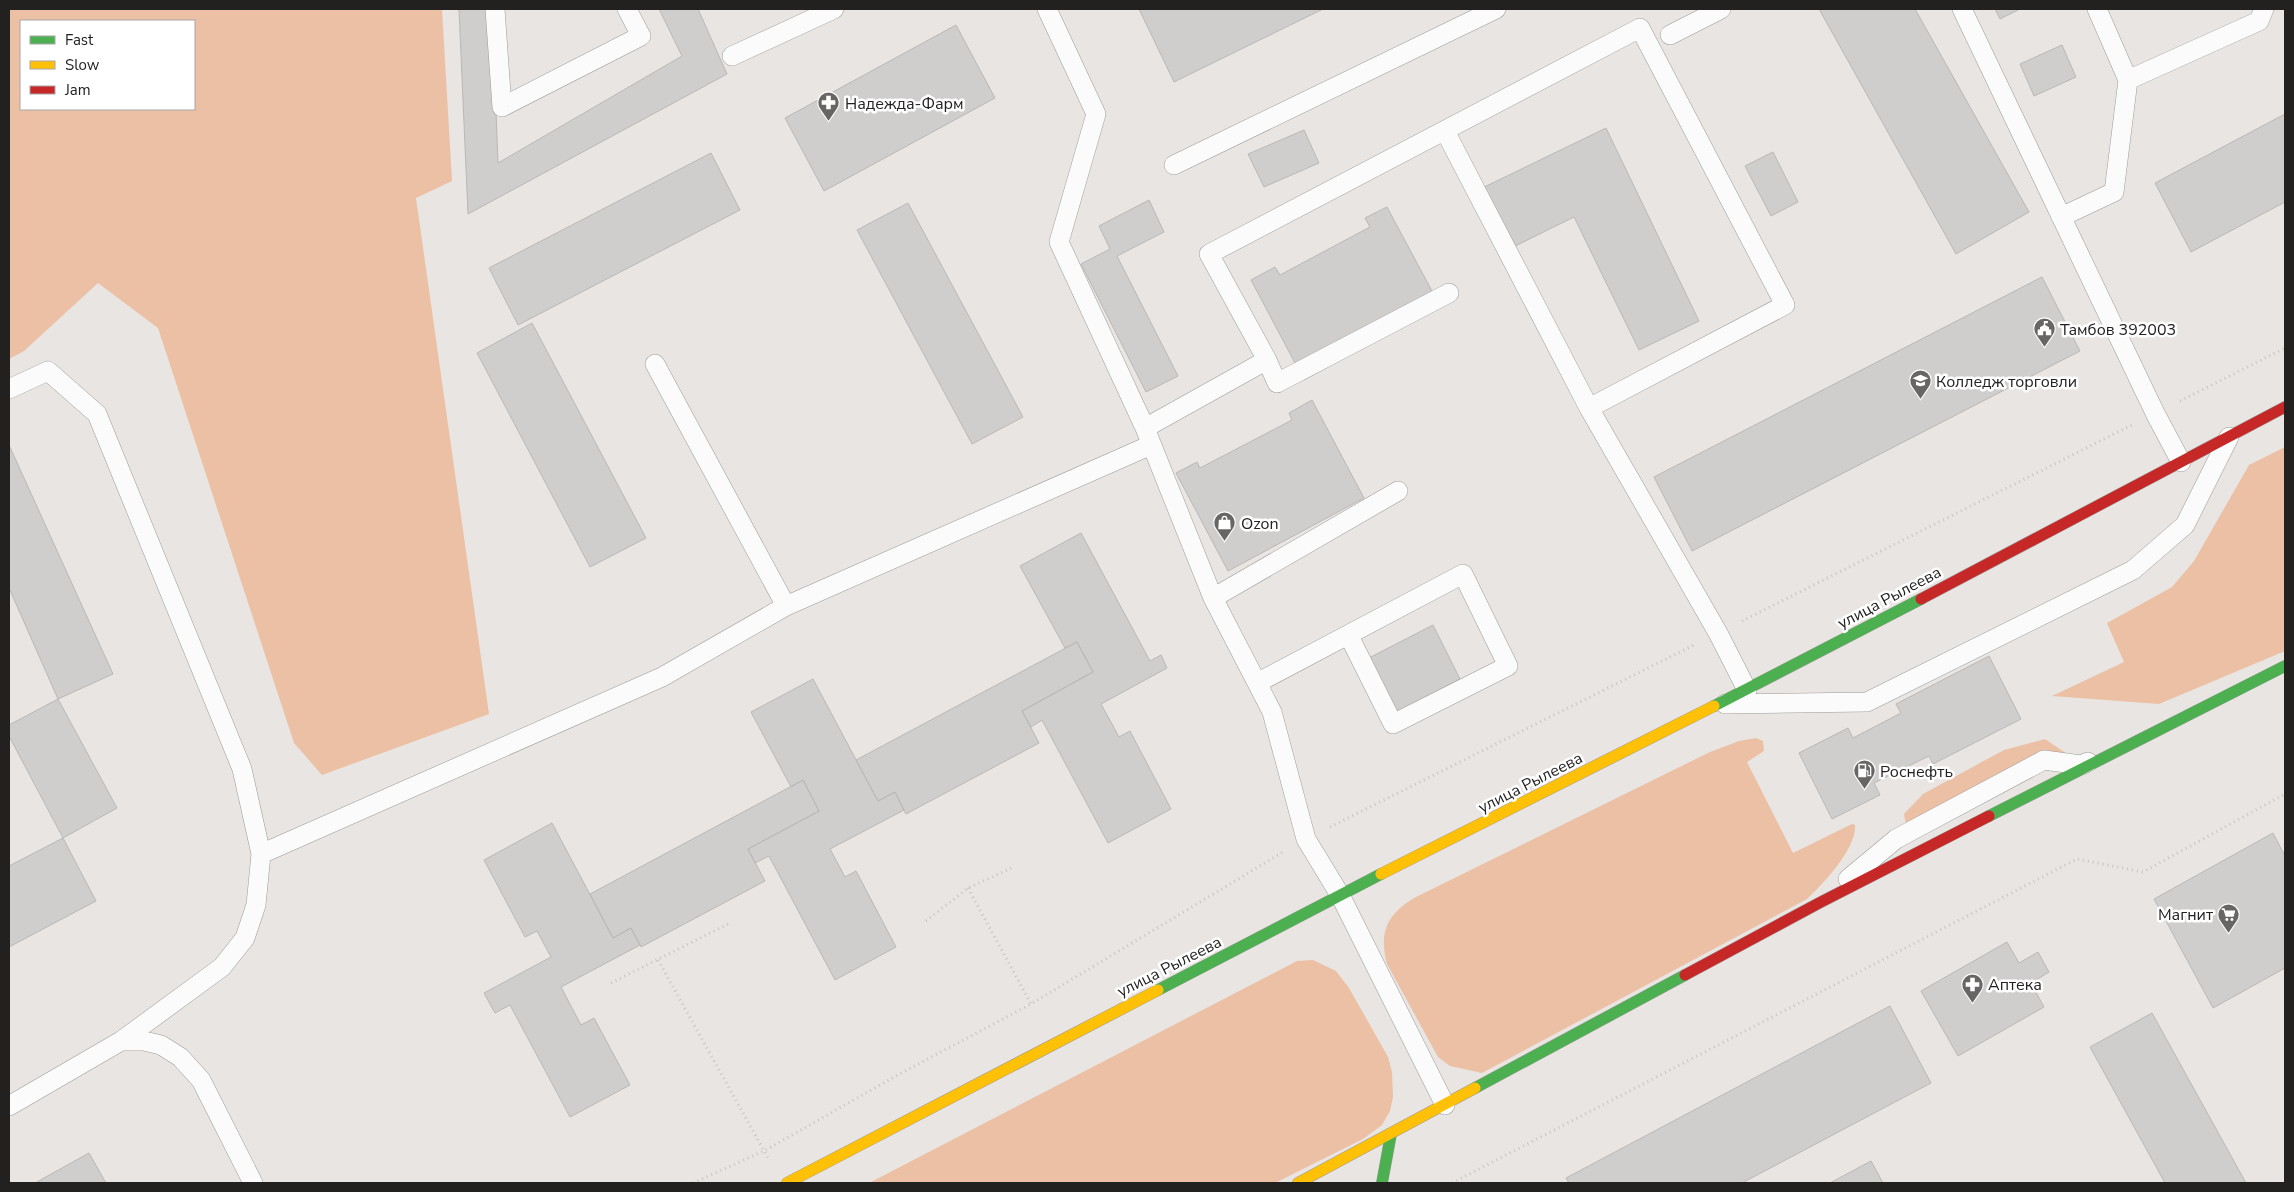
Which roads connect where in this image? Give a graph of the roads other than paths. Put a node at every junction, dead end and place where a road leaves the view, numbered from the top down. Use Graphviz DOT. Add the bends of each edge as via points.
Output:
graph roads {
  1 [pos="495,9"];
  2 [pos="627,9"];
  3 [pos="834,9"];
  4 [pos="1047,9"];
  5 [pos="1496,9"];
  6 [pos="1962,9"];
  7 [pos="2097,9"];
  8 [pos="2264,9"];
  9 [pos="1714,10"];
  10 [pos="1670,35"];
  11 [pos="732,56"];
  12 [pos="2128,80"];
  13 [pos="1445,131"];
  14 [pos="1174,164"];
  15 [pos="2061,217"];
  16 [pos="1449,293"];
  17 [pos="1267,360"];
  18 [pos="655,364"];
  19 [pos="9,389"];
  20 [pos="2285,407"];
  21 [pos="1589,408"];
  22 [pos="1148,436"];
  23 [pos="2229,437"];
  24 [pos="2181,462"];
  25 [pos="1398,491"];
  26 [pos="1213,598"];
  27 [pos="786,606"];
  28 [pos="1349,636"];
  29 [pos="2285,666"];
  30 [pos="1257,683"];
  31 [pos="1747,690"];
  32 [pos="1721,704"];
  33 [pos="2138,739"];
  34 [pos="261,854"];
  35 [pos="1340,895"];
  36 [pos="1821,902"];
  37 [pos="121,1041"];
  38 [pos="1445,1105"];
  39 [pos="9,1106"];
  40 [pos="1391,1134"];
  41 [pos="253,1183"];
  42 [pos="787,1183"];
  43 [pos="1298,1183"];
  44 [pos="1382,1183"];
  1 -- 2 [label="lane" via="502,107 641,36"];
  3 -- 11 [label="lane"];
  4 -- 22 [label="lane" via="1096,114 1059,242"];
  5 -- 14 [label="lane"];
  6 -- 15 [label="lane"];
  7 -- 12 [label="lane"];
  8 -- 12 [label="lane" via="2260,21"];
  9 -- 10 [label="lane"];
  12 -- 15 [label="lane" via="2114,192"];
  13 -- 17 [label="lane" via="1209,254"];
  13 -- 21 [label="lane"];
  13 -- 21 [label="lane" via="1640,28 1785,305"];
  15 -- 24 [label="lane"];
  16 -- 17 [label="lane" via="1277,383"];
  17 -- 22 [label="lane"];
  18 -- 27 [label="lane"];
  19 -- 34 [label="lane" via="48,371 97,414 242,769"];
  20 -- 23 [label="main road, улица Рылеева"];
  21 -- 31 [label="lane" via="1718,633"];
  22 -- 26 [label="lane"];
  22 -- 27 [label="lane"];
  23 -- 24 [label="main road, улица Рылеева"];
  23 -- 32 [label="lane" via="2185,525 2134,570 1867,702"];
  24 -- 31 [label="main road, улица Рылеева"];
  25 -- 26 [label="lane"];
  26 -- 30 [label="lane"];
  27 -- 34 [label="lane" via="662,677"];
  28 -- 28 [label="lane" via="1463,574 1508,666 1393,724"];
  28 -- 30 [label="lane"];
  29 -- 33 [label="main road"];
  30 -- 35 [label="lane" via="1272,712 1306,839"];
  31 -- 32 [label="main road, улица Рылеева"];
  32 -- 35 [label="main road, улица Рылеева"];
  33 -- 36 [label="lane" via="2081,765 2044,760 1896,839"];
  34 -- 37 [label="lane" via="256,905 244,938 222,967"];
  35 -- 38 [label="lane"];
  35 -- 42 [label="main road, улица Рылеева"];
  36 -- 38 [label="main road"];
  37 -- 39 [label="lane"];
  37 -- 41 [label="lane" via="161,1044 180,1056 201,1080"];
  38 -- 40 [label="main road"];
  40 -- 43 [label="main road"];
  40 -- 44 [label="main road"];
}
